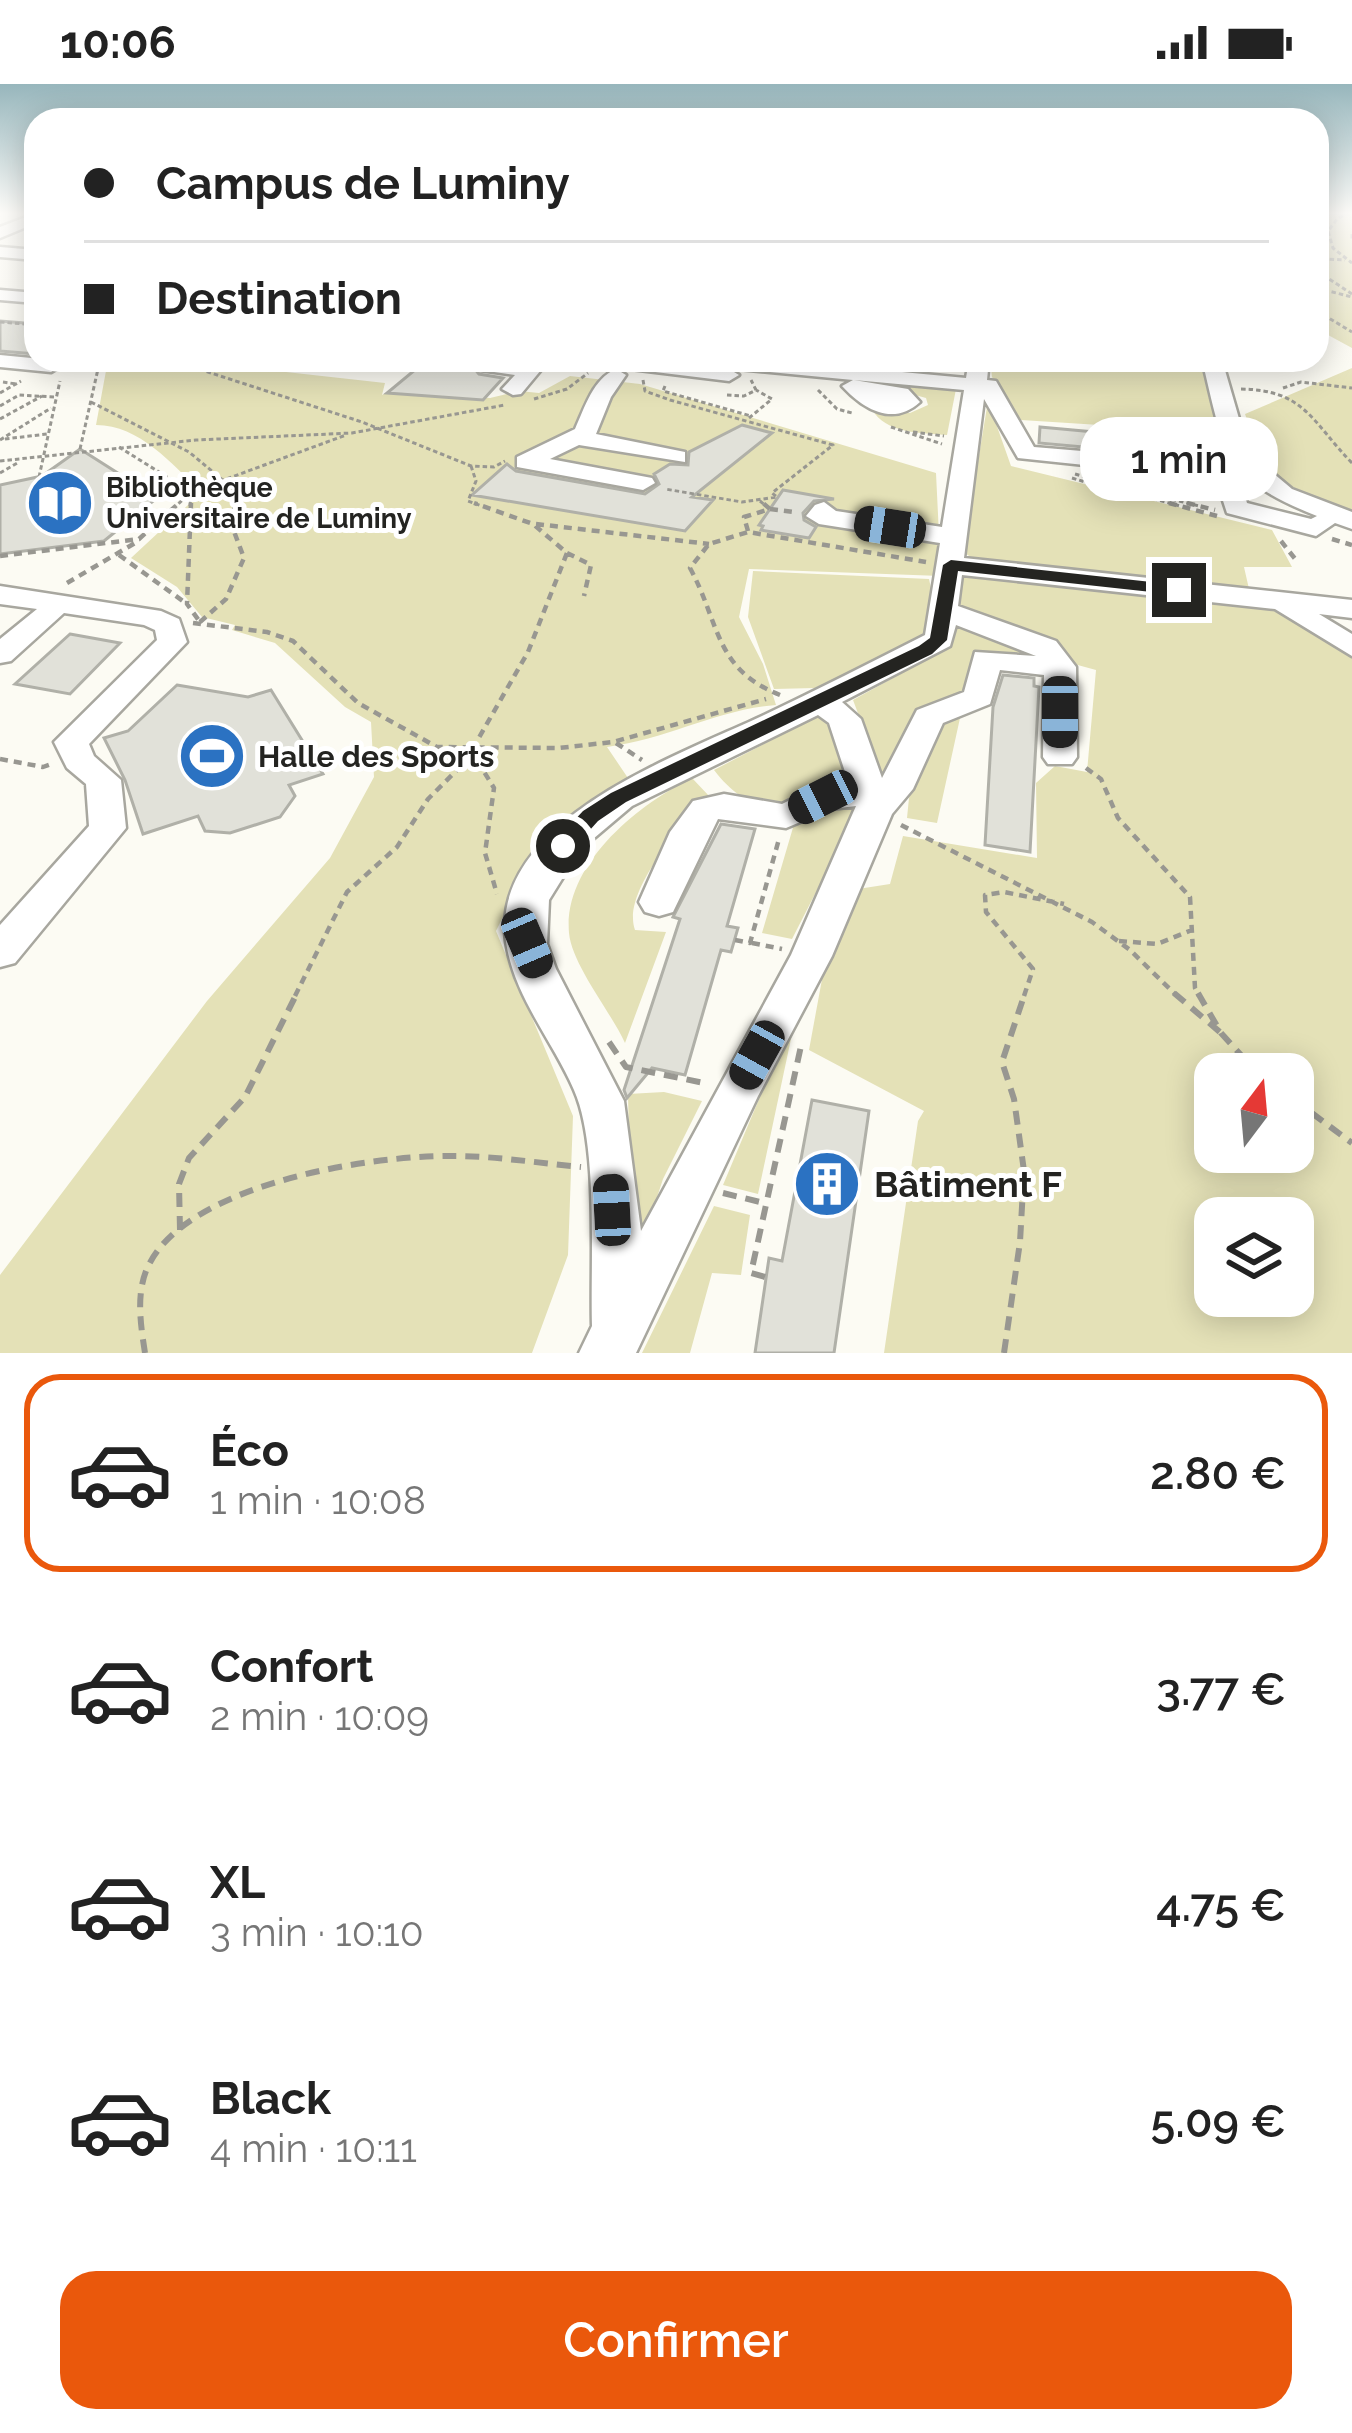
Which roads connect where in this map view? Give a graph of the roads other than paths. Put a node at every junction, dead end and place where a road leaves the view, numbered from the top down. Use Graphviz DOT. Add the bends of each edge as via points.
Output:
graph roads {
  1 [pos="530,372"];
  2 [pos="601,372"];
  3 [pos="631,372"];
  4 [pos="1215,372"];
  5 [pos="753,373"];
  6 [pos="645,374"];
  7 [pos="977,374"];
  8 [pos="853,386"];
  9 [pos="516,398"];
  10 [pos="580,438"];
  11 [pos="677,457"];
  12 [pos="1226,473"];
  13 [pos="1091,474"];
  14 [pos="643,483"];
  15 [pos="824,510"];
  16 [pos="1342,517"];
  17 [pos="953,551"];
  18 [pos="0,595"];
  19 [pos="1271,600"];
  20 [pos="45,601"];
  21 [pos="1352,609"];
  22 [pos="946,611"];
  23 [pos="1352,647"];
  24 [pos="0,655"];
  25 [pos="1060,668"];
  26 [pos="820,701"];
  27 [pos="1060,757"];
  28 [pos="873,802"];
  29 [pos="659,902"];
  30 [pos="0,952"];
  31 [pos="613,1342"];
  1 -- 9 [label="street"];
  2 -- 10 [label="street"];
  3 -- 6 [label="street"];
  4 -- 16 [label="street" via="1238,456 1283,494"];
  5 -- 6 [label="street"];
  5 -- 6 [label="street" via="728,387"];
  5 -- 7 [label="street"];
  5 -- 8 [label="street"];
  7 -- 13 [label="street" via="1026,453"];
  7 -- 17 [label="street"];
  10 -- 11 [label="street"];
  10 -- 14 [label="street" via="525,462"];
  12 -- 16 [label="street" via="1237,508 1316,528"];
  15 -- 17 [label="street" via="819,516"];
  17 -- 19 [label="street"];
  17 -- 22 [label="street"];
  18 -- 20 [label="street"];
  19 -- 21 [label="street"];
  19 -- 23 [label="street"];
  20 -- 24 [label="street" via="47,616"];
  20 -- 30 [label="street" via="151,617 169,625 172,642 71,742 103,781 108,828"];
  22 -- 25 [label="street" via="1045,647"];
  22 -- 26 [label="street" via="938,640 926,650"];
  25 -- 27 [label="street"];
  25 -- 28 [label="street" via="986,659 979,697 929,717 895,789"];
  26 -- 28 [label="street" via="844,719"];
  26 -- 31 [label="street" via="590,816 527,906 527,943 601,1096"];
  28 -- 29 [label="street" via="823,797 786,816 706,808"];
  28 -- 31 [label="street" via="796,986"];
}
